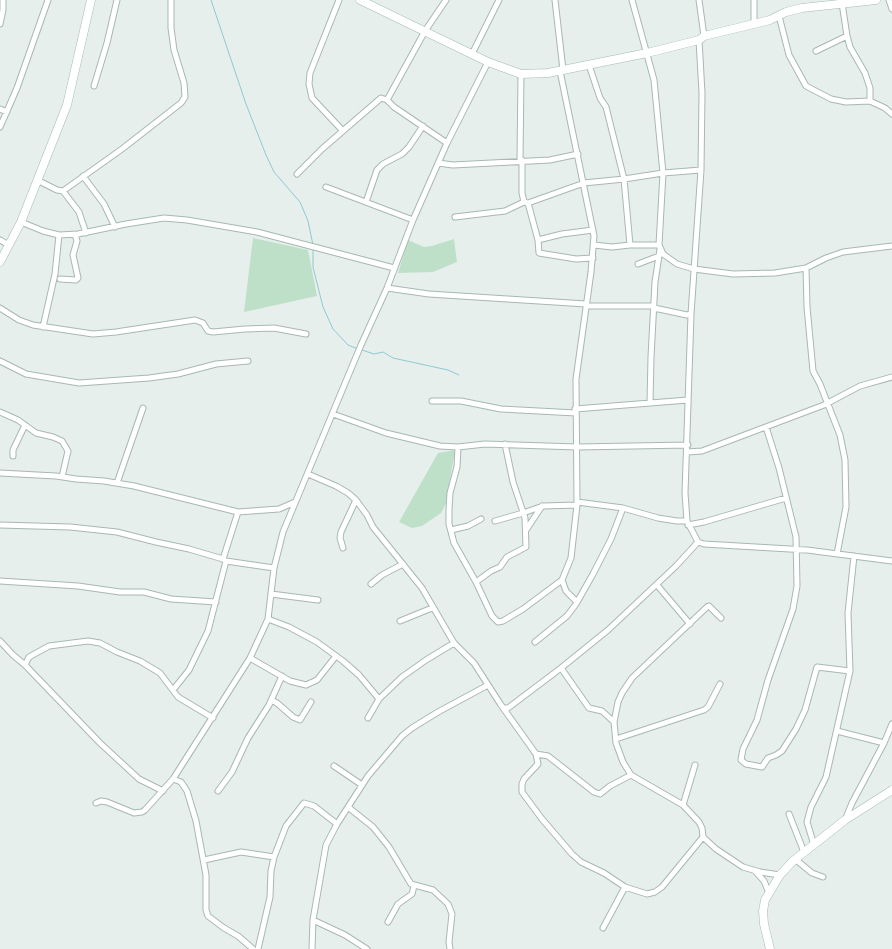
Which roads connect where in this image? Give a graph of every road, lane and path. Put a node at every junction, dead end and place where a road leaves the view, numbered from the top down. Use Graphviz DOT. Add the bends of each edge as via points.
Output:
graph roads {
  1 [pos="3,0"];
  2 [pos="48,0"];
  3 [pos="91,0"];
  4 [pos="117,0"];
  5 [pos="172,0"];
  6 [pos="339,0"];
  7 [pos="362,0"];
  8 [pos="446,0"];
  9 [pos="499,0"];
  10 [pos="555,0"];
  11 [pos="632,0"];
  12 [pos="699,0"];
  13 [pos="754,0"];
  14 [pos="876,0"];
  15 [pos="889,0"];
  16 [pos="854,1"];
  17 [pos="818,3"];
  18 [pos="842,4"];
  19 [pos="892,9"];
  20 [pos="779,16"];
  21 [pos="0,24"];
  22 [pos="754,24"];
  23 [pos="425,31"];
  24 [pos="846,36"];
  25 [pos="701,38"];
  26 [pos="816,50"];
  27 [pos="647,53"];
  28 [pos="472,54"];
  29 [pos="488,62"];
  30 [pos="589,65"];
  31 [pos="561,71"];
  32 [pos="521,74"];
  33 [pos="94,86"];
  34 [pos="387,100"];
  35 [pos="870,101"];
  36 [pos="0,109"];
  37 [pos="7,112"];
  38 [pos="892,114"];
  39 [pos="423,126"];
  40 [pos="0,127"];
  41 [pos="343,131"];
  42 [pos="447,143"];
  43 [pos="578,154"];
  44 [pos="521,160"];
  45 [pos="438,163"];
  46 [pos="701,170"];
  47 [pos="663,172"];
  48 [pos="297,174"];
  49 [pos="83,176"];
  50 [pos="624,179"];
  51 [pos="38,180"];
  52 [pos="584,183"];
  53 [pos="326,187"];
  54 [pos="63,191"];
  55 [pos="366,202"];
  56 [pos="526,203"];
  57 [pos="455,217"];
  58 [pos="413,220"];
  59 [pos="21,222"];
  60 [pos="115,227"];
  61 [pos="593,230"];
  62 [pos="86,233"];
  63 [pos="75,234"];
  64 [pos="59,235"];
  65 [pos="0,240"];
  66 [pos="538,240"];
  67 [pos="10,245"];
  68 [pos="594,245"];
  69 [pos="630,245"];
  70 [pos="892,246"];
  71 [pos="660,247"];
  72 [pos="659,256"];
  73 [pos="593,258"];
  74 [pos="0,262"];
  75 [pos="638,264"];
  76 [pos="394,268"];
  77 [pos="806,268"];
  78 [pos="694,269"];
  79 [pos="60,279"];
  80 [pos="387,288"];
  81 [pos="586,305"];
  82 [pos="654,307"];
  83 [pos="0,308"];
  84 [pos="691,314"];
  85 [pos="44,327"];
  86 [pos="306,334"];
  87 [pos="0,361"];
  88 [pos="248,361"];
  89 [pos="892,378"];
  90 [pos="432,400"];
  91 [pos="688,400"];
  92 [pos="828,402"];
  93 [pos="650,403"];
  94 [pos="143,408"];
  95 [pos="576,411"];
  96 [pos="0,412"];
  97 [pos="332,414"];
  98 [pos="25,425"];
  99 [pos="766,427"];
  100 [pos="505,444"];
  101 [pos="688,445"];
  102 [pos="458,447"];
  103 [pos="577,447"];
  104 [pos="688,452"];
  105 [pos="13,456"];
  106 [pos="0,473"];
  107 [pos="308,474"];
  108 [pos="62,477"];
  109 [pos="117,483"];
  110 [pos="786,498"];
  111 [pos="356,500"];
  112 [pos="296,502"];
  113 [pos="577,504"];
  114 [pos="543,506"];
  115 [pos="623,508"];
  116 [pos="238,512"];
  117 [pos="523,513"];
  118 [pos="480,519"];
  119 [pos="495,521"];
  120 [pos="687,523"];
  121 [pos="0,525"];
  122 [pos="451,530"];
  123 [pos="526,530"];
  124 [pos="698,542"];
  125 [pos="343,548"];
  126 [pos="797,550"];
  127 [pos="837,554"];
  128 [pos="854,556"];
  129 [pos="224,560"];
  130 [pos="892,561"];
  131 [pos="403,564"];
  132 [pos="274,568"];
  133 [pos="562,580"];
  134 [pos="0,581"];
  135 [pos="476,582"];
  136 [pos="371,584"];
  137 [pos="657,584"];
  138 [pos="551,588"];
  139 [pos="565,590"];
  140 [pos="271,594"];
  141 [pos="318,600"];
  142 [pos="216,602"];
  143 [pos="577,602"];
  144 [pos="432,608"];
  145 [pos="268,618"];
  146 [pos="721,618"];
  147 [pos="400,621"];
  148 [pos="690,624"];
  149 [pos="0,641"];
  150 [pos="535,642"];
  151 [pos="454,643"];
  152 [pos="336,656"];
  153 [pos="250,658"];
  154 [pos="26,662"];
  155 [pos="561,668"];
  156 [pos="850,671"];
  157 [pos="282,676"];
  158 [pos="720,684"];
  159 [pos="488,685"];
  160 [pos="173,690"];
  161 [pos="379,699"];
  162 [pos="271,700"];
  163 [pos="311,702"];
  164 [pos="504,708"];
  165 [pos="213,718"];
  166 [pos="368,718"];
  167 [pos="614,722"];
  168 [pos="892,724"];
  169 [pos="837,731"];
  170 [pos="616,739"];
  171 [pos="885,741"];
  172 [pos="892,743"];
  173 [pos="536,754"];
  174 [pos="695,765"];
  175 [pos="334,766"];
  176 [pos="631,775"];
  177 [pos="173,779"];
  178 [pos="362,785"];
  179 [pos="892,790"];
  180 [pos="163,791"];
  181 [pos="218,791"];
  182 [pos="96,803"];
  183 [pos="682,805"];
  184 [pos="348,807"];
  185 [pos="789,814"];
  186 [pos="845,820"];
  187 [pos="338,824"];
  188 [pos="703,838"];
  189 [pos="814,844"];
  190 [pos="804,852"];
  191 [pos="274,857"];
  192 [pos="795,859"];
  193 [pos="204,860"];
  194 [pos="755,871"];
  195 [pos="780,875"];
  196 [pos="823,877"];
  197 [pos="414,886"];
  198 [pos="625,887"];
  199 [pos="769,893"];
  200 [pos="313,920"];
  201 [pos="388,922"];
  202 [pos="603,928"];
  203 [pos="253,949"];
  204 [pos="258,949"];
  205 [pos="312,949"];
  206 [pos="367,949"];
  207 [pos="450,949"];
  208 [pos="770,949"];
  1 -- 21 [label="street"];
  2 -- 37 [label="street"];
  3 -- 51 [label="main road" via="67,105"];
  4 -- 33 [label="street"];
  5 -- 49 [label="street" via="171,28 185,97 122,149"];
  6 -- 41 [label="street" via="310,73 309,84 312,98"];
  7 -- 23 [label="main road"];
  8 -- 23 [label="street"];
  9 -- 28 [label="street"];
  10 -- 31 [label="street"];
  11 -- 27 [label="street"];
  12 -- 25 [label="street"];
  13 -- 22 [label="street"];
  14 -- 16 [label="main road"];
  15 -- 19 [label="street"];
  16 -- 18 [label="main road"];
  17 -- 18 [label="main road"];
  17 -- 20 [label="main road"];
  18 -- 24 [label="street"];
  20 -- 22 [label="main road"];
  20 -- 35 [label="street" via="789,55 806,86 831,99"];
  22 -- 25 [label="main road"];
  23 -- 28 [label="main road"];
  23 -- 34 [label="street"];
  24 -- 26 [label="street"];
  24 -- 35 [label="street" via="865,73"];
  25 -- 27 [label="main road"];
  25 -- 46 [label="street"];
  27 -- 30 [label="main road"];
  27 -- 47 [label="street" via="654,80"];
  28 -- 29 [label="main road"];
  29 -- 32 [label="main road"];
  29 -- 42 [label="street"];
  30 -- 31 [label="main road"];
  30 -- 50 [label="street" via="606,107"];
  31 -- 32 [label="main road"];
  31 -- 43 [label="street"];
  32 -- 44 [label="street"];
  34 -- 39 [label="street"];
  34 -- 41 [label="street" via="382,98"];
  35 -- 38 [label="street"];
  36 -- 37 [label="street"];
  37 -- 40 [label="street"];
  39 -- 42 [label="street"];
  39 -- 55 [label="street" via="402,154 378,170"];
  41 -- 48 [label="street"];
  42 -- 45 [label="street"];
  43 -- 44 [label="street" via="550,160"];
  43 -- 52 [label="street"];
  44 -- 45 [label="street" via="453,165"];
  44 -- 56 [label="street" via="522,193"];
  45 -- 58 [label="street"];
  46 -- 47 [label="street"];
  46 -- 78 [label="street"];
  47 -- 50 [label="street"];
  47 -- 71 [label="street"];
  49 -- 54 [label="street"];
  49 -- 60 [label="street" via="104,204"];
  50 -- 52 [label="street"];
  50 -- 69 [label="street"];
  51 -- 54 [label="street"];
  51 -- 59 [label="main road"];
  52 -- 56 [label="street"];
  52 -- 61 [label="street"];
  53 -- 55 [label="street"];
  54 -- 62 [label="street" via="79,212"];
  55 -- 58 [label="street"];
  56 -- 57 [label="street" via="506,211"];
  56 -- 66 [label="street"];
  58 -- 76 [label="street"];
  59 -- 64 [label="street"];
  59 -- 67 [label="main road"];
  60 -- 62 [label="street"];
  60 -- 76 [label="street" via="164,218 188,220 257,232"];
  61 -- 66 [label="street"];
  61 -- 68 [label="street"];
  62 -- 63 [label="street"];
  63 -- 64 [label="street"];
  63 -- 79 [label="street" via="78,278"];
  64 -- 85 [label="street"];
  65 -- 67 [label="street"];
  66 -- 73 [label="street" via="540,254"];
  67 -- 74 [label="main road"];
  68 -- 69 [label="street"];
  68 -- 73 [label="street"];
  69 -- 71 [label="street"];
  70 -- 77 [label="street" via="843,252"];
  71 -- 72 [label="street"];
  71 -- 78 [label="street" via="670,260"];
  72 -- 75 [label="street"];
  72 -- 82 [label="street"];
  73 -- 81 [label="street"];
  76 -- 80 [label="street"];
  77 -- 78 [label="street" via="775,274 733,274"];
  77 -- 92 [label="street" via="813,371"];
  78 -- 84 [label="street"];
  80 -- 81 [label="street" via="446,296"];
  80 -- 97 [label="street"];
  81 -- 82 [label="street"];
  81 -- 95 [label="street" via="576,380"];
  82 -- 84 [label="street"];
  82 -- 93 [label="street"];
  83 -- 85 [label="street" via="18,320"];
  84 -- 91 [label="street"];
  85 -- 86 [label="street" via="92,334 195,320 213,332 274,328"];
  87 -- 88 [label="street" via="26,374 79,383 149,378"];
  89 -- 92 [label="street" via="860,386"];
  90 -- 95 [label="street" via="461,401 501,409"];
  91 -- 93 [label="street"];
  91 -- 101 [label="street"];
  92 -- 99 [label="street"];
  92 -- 127 [label="street" via="840,435 846,474 846,507"];
  93 -- 95 [label="street"];
  94 -- 109 [label="street"];
  95 -- 103 [label="street"];
  96 -- 98 [label="street"];
  97 -- 102 [label="street" via="386,433"];
  97 -- 107 [label="street"];
  98 -- 105 [label="street"];
  98 -- 108 [label="street" via="36,433 62,441 66,446 68,451"];
  99 -- 104 [label="street" via="702,451"];
  99 -- 110 [label="street"];
  100 -- 102 [label="street"];
  100 -- 103 [label="street"];
  100 -- 117 [label="street"];
  101 -- 103 [label="street"];
  101 -- 104 [label="street"];
  102 -- 122 [label="street" via="450,493"];
  103 -- 113 [label="street"];
  104 -- 120 [label="street"];
  106 -- 108 [label="street"];
  107 -- 111 [label="street" via="336,486"];
  107 -- 112 [label="street"];
  108 -- 109 [label="street"];
  109 -- 116 [label="street"];
  110 -- 120 [label="street" via="704,522"];
  110 -- 126 [label="street"];
  111 -- 125 [label="street" via="341,532"];
  111 -- 131 [label="street"];
  112 -- 116 [label="street" via="279,509"];
  112 -- 132 [label="street" via="283,532"];
  113 -- 114 [label="street"];
  113 -- 115 [label="street"];
  113 -- 133 [label="street" via="571,558"];
  114 -- 117 [label="street"];
  114 -- 123 [label="street"];
  115 -- 120 [label="street"];
  115 -- 143 [label="street" via="611,539"];
  116 -- 129 [label="street"];
  117 -- 119 [label="street"];
  117 -- 123 [label="street"];
  118 -- 122 [label="street"];
  120 -- 124 [label="street"];
  121 -- 129 [label="street" via="70,526 116,532"];
  122 -- 135 [label="street" via="460,556"];
  123 -- 135 [label="street" via="526,547 507,556 500,566"];
  124 -- 126 [label="street"];
  124 -- 137 [label="street"];
  126 -- 127 [label="street"];
  126 -- 156 [label="street" via="793,609 757,720 740,760 762,767 768,758 782,751 804,710 817,667"];
  127 -- 128 [label="street"];
  128 -- 130 [label="street"];
  128 -- 156 [label="street" via="848,613"];
  129 -- 132 [label="street"];
  129 -- 142 [label="street"];
  131 -- 136 [label="street"];
  131 -- 144 [label="street" via="422,588"];
  132 -- 140 [label="street"];
  133 -- 138 [label="street"];
  133 -- 139 [label="street"];
  134 -- 142 [label="street" via="144,592 171,599"];
  135 -- 138 [label="street" via="498,622 523,609"];
  137 -- 148 [label="street"];
  137 -- 155 [label="street"];
  138 -- 139 [label="street"];
  139 -- 143 [label="street"];
  140 -- 141 [label="street"];
  140 -- 145 [label="street"];
  142 -- 160 [label="street" via="208,631 189,670"];
  143 -- 150 [label="street" via="567,616"];
  144 -- 147 [label="street"];
  144 -- 151 [label="street"];
  145 -- 152 [label="street"];
  145 -- 153 [label="street"];
  146 -- 148 [label="street" via="710,606"];
  148 -- 167 [label="street" via="632,678 618,702"];
  149 -- 154 [label="street" via="18,660"];
  151 -- 159 [label="street" via="474,663"];
  151 -- 161 [label="street" via="410,671"];
  152 -- 157 [label="street" via="311,684 300,685"];
  152 -- 161 [label="street" via="359,675"];
  153 -- 157 [label="street"];
  153 -- 165 [label="street"];
  154 -- 160 [label="street" via="49,646 88,641 100,643 160,673"];
  154 -- 180 [label="street" via="100,743 139,779"];
  155 -- 164 [label="street"];
  155 -- 167 [label="street" via="588,708 602,711"];
  156 -- 169 [label="street"];
  157 -- 162 [label="street"];
  158 -- 170 [label="street" via="704,710"];
  159 -- 164 [label="street"];
  159 -- 178 [label="street" via="412,728"];
  160 -- 165 [label="street" via="185,702"];
  161 -- 166 [label="street"];
  162 -- 163 [label="street" via="300,720"];
  162 -- 181 [label="street" via="232,772"];
  164 -- 173 [label="street"];
  165 -- 177 [label="street"];
  167 -- 170 [label="street"];
  168 -- 171 [label="street"];
  169 -- 171 [label="street"];
  169 -- 189 [label="street" via="826,778 807,822"];
  170 -- 176 [label="street"];
  171 -- 172 [label="street"];
  171 -- 186 [label="street"];
  173 -- 176 [label="street" via="548,756 600,794"];
  173 -- 198 [label="street" via="538,764 522,784 522,792 528,801 581,862"];
  174 -- 183 [label="street"];
  175 -- 178 [label="street"];
  176 -- 183 [label="street"];
  177 -- 180 [label="street"];
  177 -- 193 [label="street" via="181,782 187,791"];
  178 -- 184 [label="street"];
  179 -- 186 [label="main road"];
  180 -- 182 [label="street" via="139,813 107,802"];
  183 -- 188 [label="street" via="699,822"];
  184 -- 187 [label="street"];
  184 -- 197 [label="street" via="373,827"];
  185 -- 190 [label="street"];
  186 -- 189 [label="main road"];
  187 -- 191 [label="street" via="304,802 286,826"];
  187 -- 200 [label="street" via="326,846"];
  188 -- 194 [label="street" via="730,859"];
  188 -- 198 [label="street" via="655,892 647,894"];
  189 -- 190 [label="main road"];
  190 -- 192 [label="main road"];
  191 -- 193 [label="street" via="241,852"];
  191 -- 204 [label="street" via="270,898"];
  192 -- 195 [label="main road"];
  192 -- 196 [label="street" via="812,873"];
  193 -- 203 [label="street" via="208,916"];
  194 -- 195 [label="street"];
  194 -- 199 [label="street"];
  195 -- 199 [label="main road"];
  197 -- 201 [label="street" via="412,894 398,904"];
  197 -- 207 [label="street" via="433,890 448,904 452,914"];
  198 -- 202 [label="street"];
  199 -- 208 [label="main road" via="763,911"];
  200 -- 205 [label="street"];
  200 -- 206 [label="street"];
}
